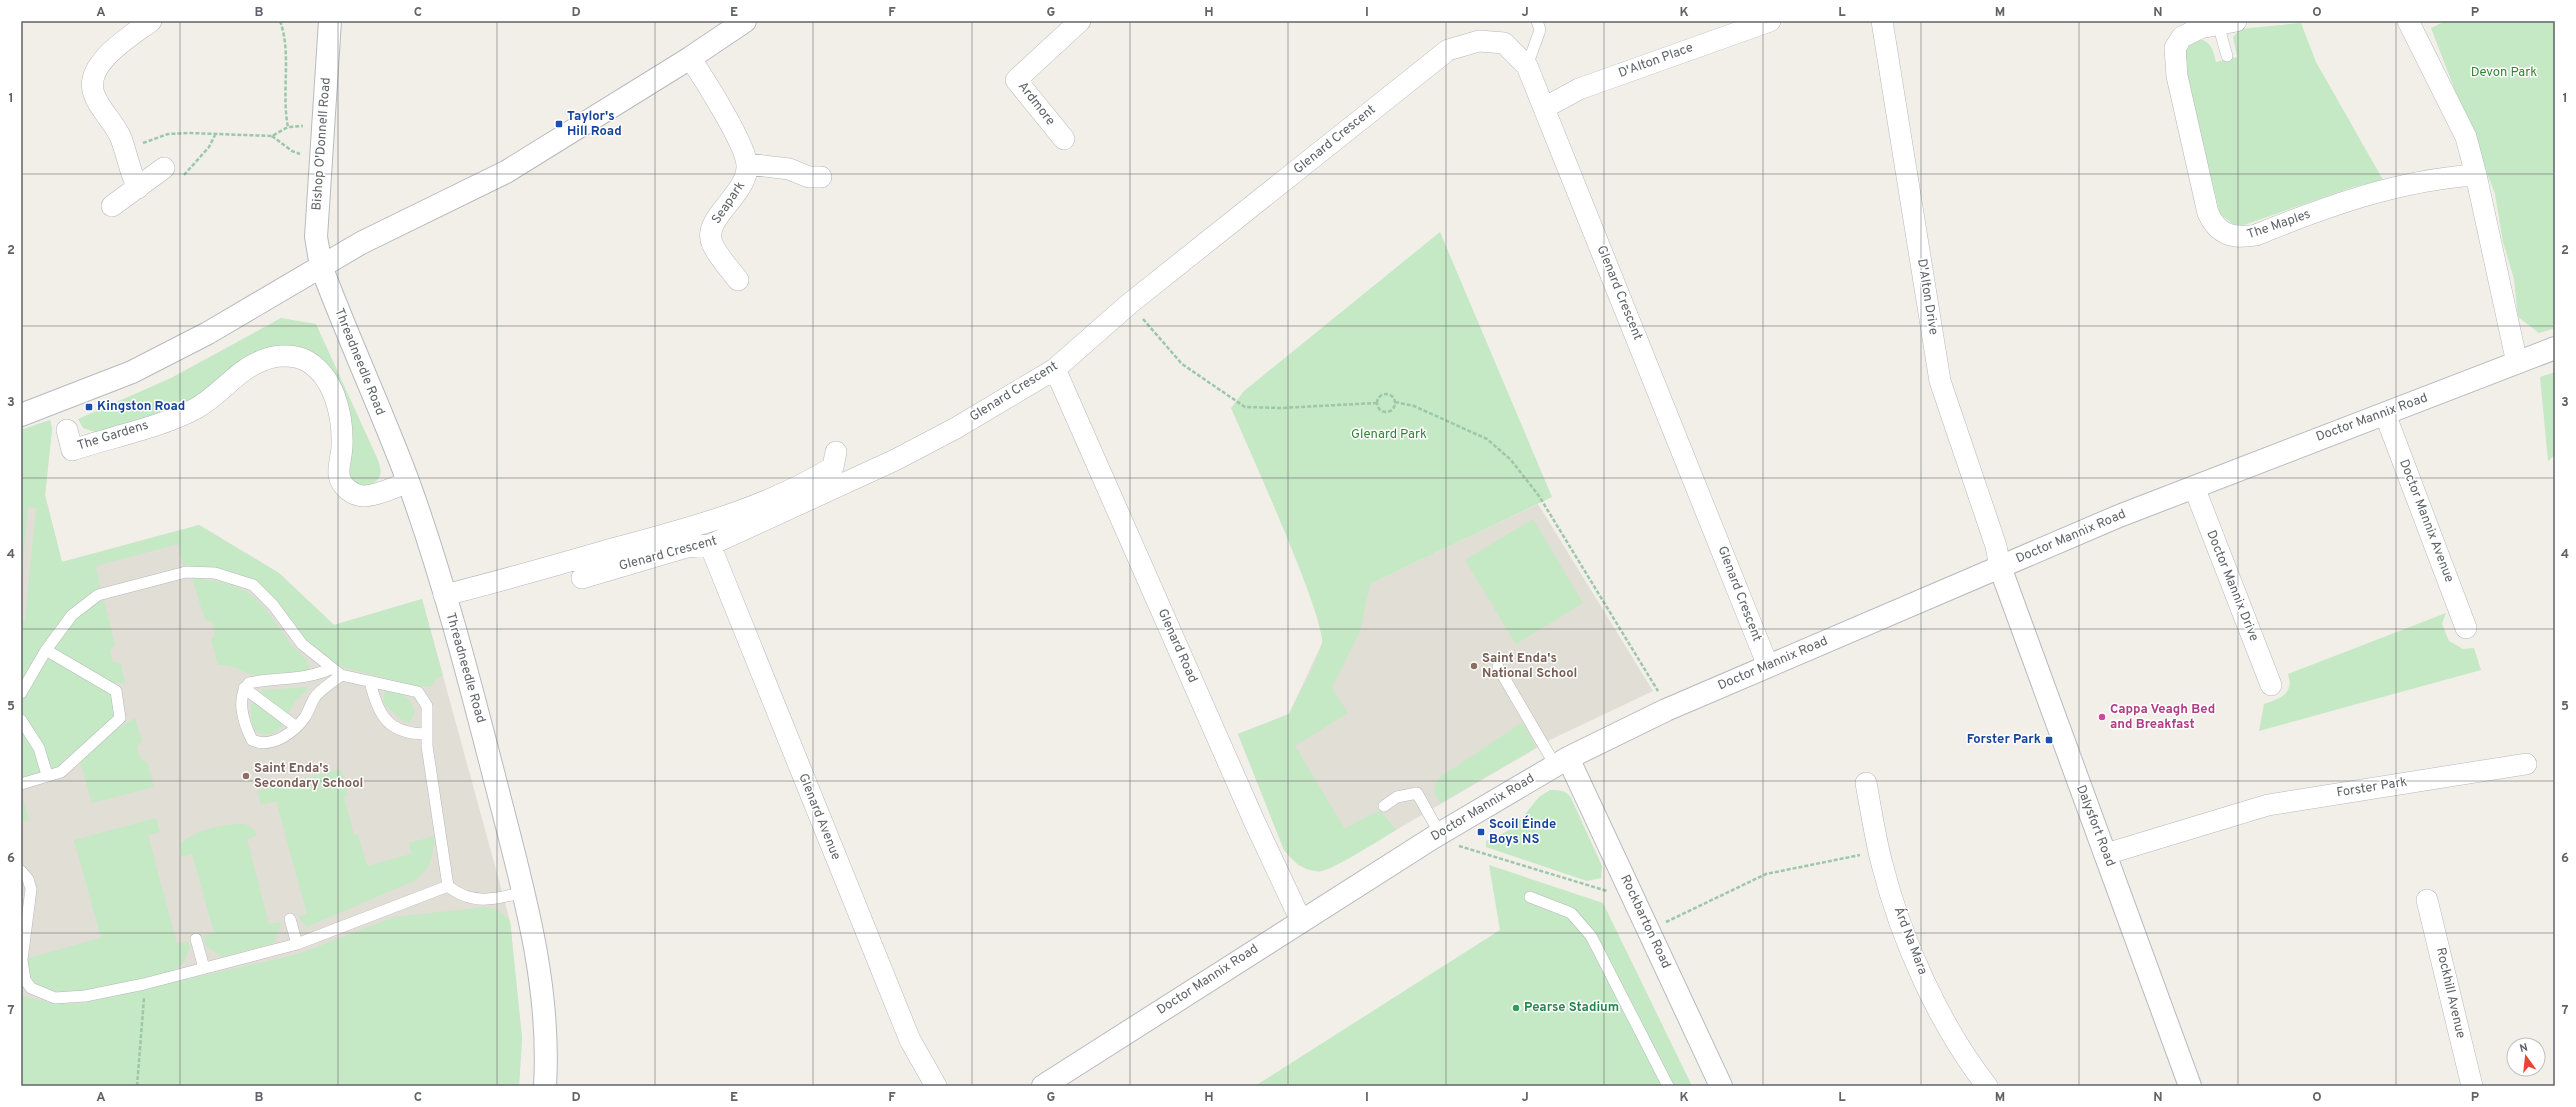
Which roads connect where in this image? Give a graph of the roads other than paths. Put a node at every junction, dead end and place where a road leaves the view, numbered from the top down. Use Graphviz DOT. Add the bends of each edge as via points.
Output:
graph roads {
  1 [pos="151,21"];
  2 [pos="330,21"];
  3 [pos="745,21"];
  4 [pos="1080,21"];
  5 [pos="1537,21"];
  6 [pos="1770,21"];
  7 [pos="1882,21"];
  8 [pos="2408,21"];
  9 [pos="2227,23"];
  10 [pos="2227,56"];
  11 [pos="690,58"];
  12 [pos="1527,66"];
  13 [pos="1544,108"];
  14 [pos="1064,139"];
  15 [pos="748,164"];
  16 [pos="164,168"];
  17 [pos="2476,175"];
  18 [pos="821,177"];
  19 [pos="138,188"];
  20 [pos="112,206"];
  21 [pos="321,266"];
  22 [pos="738,280"];
  23 [pos="2555,348"];
  24 [pos="2517,363"];
  25 [pos="1055,369"];
  26 [pos="2385,414"];
  27 [pos="21,415"];
  28 [pos="67,430"];
  29 [pos="836,452"];
  30 [pos="408,482"];
  31 [pos="2194,487"];
  32 [pos="710,545"];
  33 [pos="2000,567"];
  34 [pos="582,578"];
  35 [pos="444,596"];
  36 [pos="2466,628"];
  37 [pos="46,650"];
  38 [pos="1768,666"];
  39 [pos="1498,667"];
  40 [pos="337,671"];
  41 [pos="370,681"];
  42 [pos="2271,685"];
  43 [pos="244,688"];
  44 [pos="21,694"];
  45 [pos="21,720"];
  46 [pos="295,726"];
  47 [pos="427,734"];
  48 [pos="1562,762"];
  49 [pos="2526,764"];
  50 [pos="47,775"];
  51 [pos="1866,783"];
  52 [pos="21,784"];
  53 [pos="1384,806"];
  54 [pos="1448,839"];
  55 [pos="2106,854"];
  56 [pos="21,871"];
  57 [pos="448,886"];
  58 [pos="524,892"];
  59 [pos="1530,897"];
  60 [pos="2427,900"];
  61 [pos="290,919"];
  62 [pos="1301,921"];
  63 [pos="196,939"];
  64 [pos="297,944"];
  65 [pos="204,968"];
  66 [pos="545,1086"];
  67 [pos="936,1086"];
  68 [pos="1043,1086"];
  69 [pos="1668,1086"];
  70 [pos="1722,1086"];
  71 [pos="1987,1086"];
  72 [pos="2190,1086"];
  73 [pos="2472,1086"];
  1 -- 19 [label="street" via="108,54 94,74 94,94 116,129"];
  2 -- 21 [label="street, Bishop O'Donnell Road" via="316,237"];
  3 -- 11 [label="street"];
  4 -- 14 [label="street, Ardmore" via="1016,80"];
  5 -- 12 [label="lane" via="1540,30"];
  6 -- 13 [label="street, D'Alton Place" via="1579,89"];
  7 -- 33 [label="street, D'Alton Drive" via="1940,381 1996,546"];
  8 -- 17 [label="street" via="2459,121"];
  9 -- 10 [label="lane"];
  9 -- 17 [label="street, The Maples" via="2200,28 2182,37 2175,48 2174,59 2208,213 2212,222 2222,232 2243,237 2256,235 2365,195 2442,177"];
  11 -- 15 [label="street, Seapark" via="714,95"];
  11 -- 21 [label="street" via="506,172 361,243"];
  12 -- 13 [label="street, Glenard Crescent"];
  12 -- 25 [label="street, Glenard Crescent" via="1504,43 1479,41 1448,50 1129,304"];
  13 -- 38 [label="street, Glenard Crescent"];
  15 -- 18 [label="street, Seapark" via="789,169 809,177"];
  15 -- 22 [label="street, Seapark" via="746,177 740,189 717,218 711,230 711,243"];
  16 -- 19 [label="street"];
  17 -- 24 [label="street"];
  19 -- 20 [label="street"];
  21 -- 27 [label="street" via="208,334 132,372"];
  21 -- 30 [label="street, Threadneedle Road"];
  23 -- 24 [label="street, Doctor Mannix Road"];
  24 -- 26 [label="street, Doctor Mannix Road"];
  25 -- 32 [label="street, Glenard Crescent" via="956,428 895,460"];
  25 -- 62 [label="street, Glenard Road" via="1255,823"];
  26 -- 31 [label="street, Doctor Mannix Road"];
  26 -- 36 [label="street, Doctor Mannix Avenue"];
  28 -- 30 [label="street, The Gardens" via="72,450 175,417 210,399 257,363 271,358 292,356 313,366 329,385 336,399 342,435 339,468 344,485 354,494 367,496"];
  29 -- 35 [label="street" via="833,467 812,480 746,508 695,526"];
  30 -- 35 [label="street, Threadneedle Road"];
  31 -- 33 [label="street, Doctor Mannix Road"];
  31 -- 42 [label="street, Doctor Mannix Drive"];
  32 -- 34 [label="street, Glenard Crescent" via="687,547"];
  32 -- 67 [label="street, Glenard Avenue" via="910,1040"];
  33 -- 38 [label="street, Doctor Mannix Road"];
  33 -- 55 [label="street, Dalysfort Road" via="2060,736"];
  35 -- 58 [label="street, Threadneedle Road"];
  37 -- 40 [label="lane" via="72,615 98,595 186,572 215,573 253,585 273,605 302,644"];
  37 -- 44 [label="lane"];
  37 -- 50 [label="lane" via="116,692 120,718 61,772"];
  38 -- 48 [label="street, Doctor Mannix Road" via="1666,710"];
  39 -- 48 [label="lane"];
  40 -- 41 [label="lane"];
  40 -- 43 [label="lane" via="249,683"];
  40 -- 46 [label="lane" via="316,696 304,718"];
  41 -- 47 [label="lane" via="376,706 385,718 404,732"];
  41 -- 47 [label="lane" via="418,692 427,706"];
  43 -- 46 [label="lane"];
  43 -- 46 [label="lane" via="242,709 252,740 260,744 272,743"];
  45 -- 50 [label="lane" via="39,748"];
  47 -- 57 [label="lane"];
  48 -- 54 [label="street, Doctor Mannix Road"];
  48 -- 70 [label="street, Rockbarton Road" via="1632,893"];
  49 -- 55 [label="street, Forster Park" via="2268,805"];
  50 -- 52 [label="lane"];
  51 -- 71 [label="street, Árd Na Mara" via="1880,851 1916,964 1951,1031"];
  53 -- 54 [label="lane" via="1397,797 1417,793"];
  54 -- 62 [label="street, Doctor Mannix Road"];
  55 -- 72 [label="street, Dalysfort Road"];
  56 -- 65 [label="lane" via="28,878 30,889 22,960 25,980 31,988 55,998 85,996"];
  57 -- 58 [label="lane" via="465,898 476,900 489,900"];
  57 -- 64 [label="lane"];
  58 -- 66 [label="street, Threadneedle Road" via="539,970 544,1020"];
  59 -- 69 [label="lane" via="1571,913 1591,936"];
  60 -- 73 [label="street, Rockhill Avenue"];
  61 -- 64 [label="lane"];
  62 -- 68 [label="street, Doctor Mannix Road"];
  63 -- 65 [label="lane"];
  64 -- 65 [label="lane"];
}
